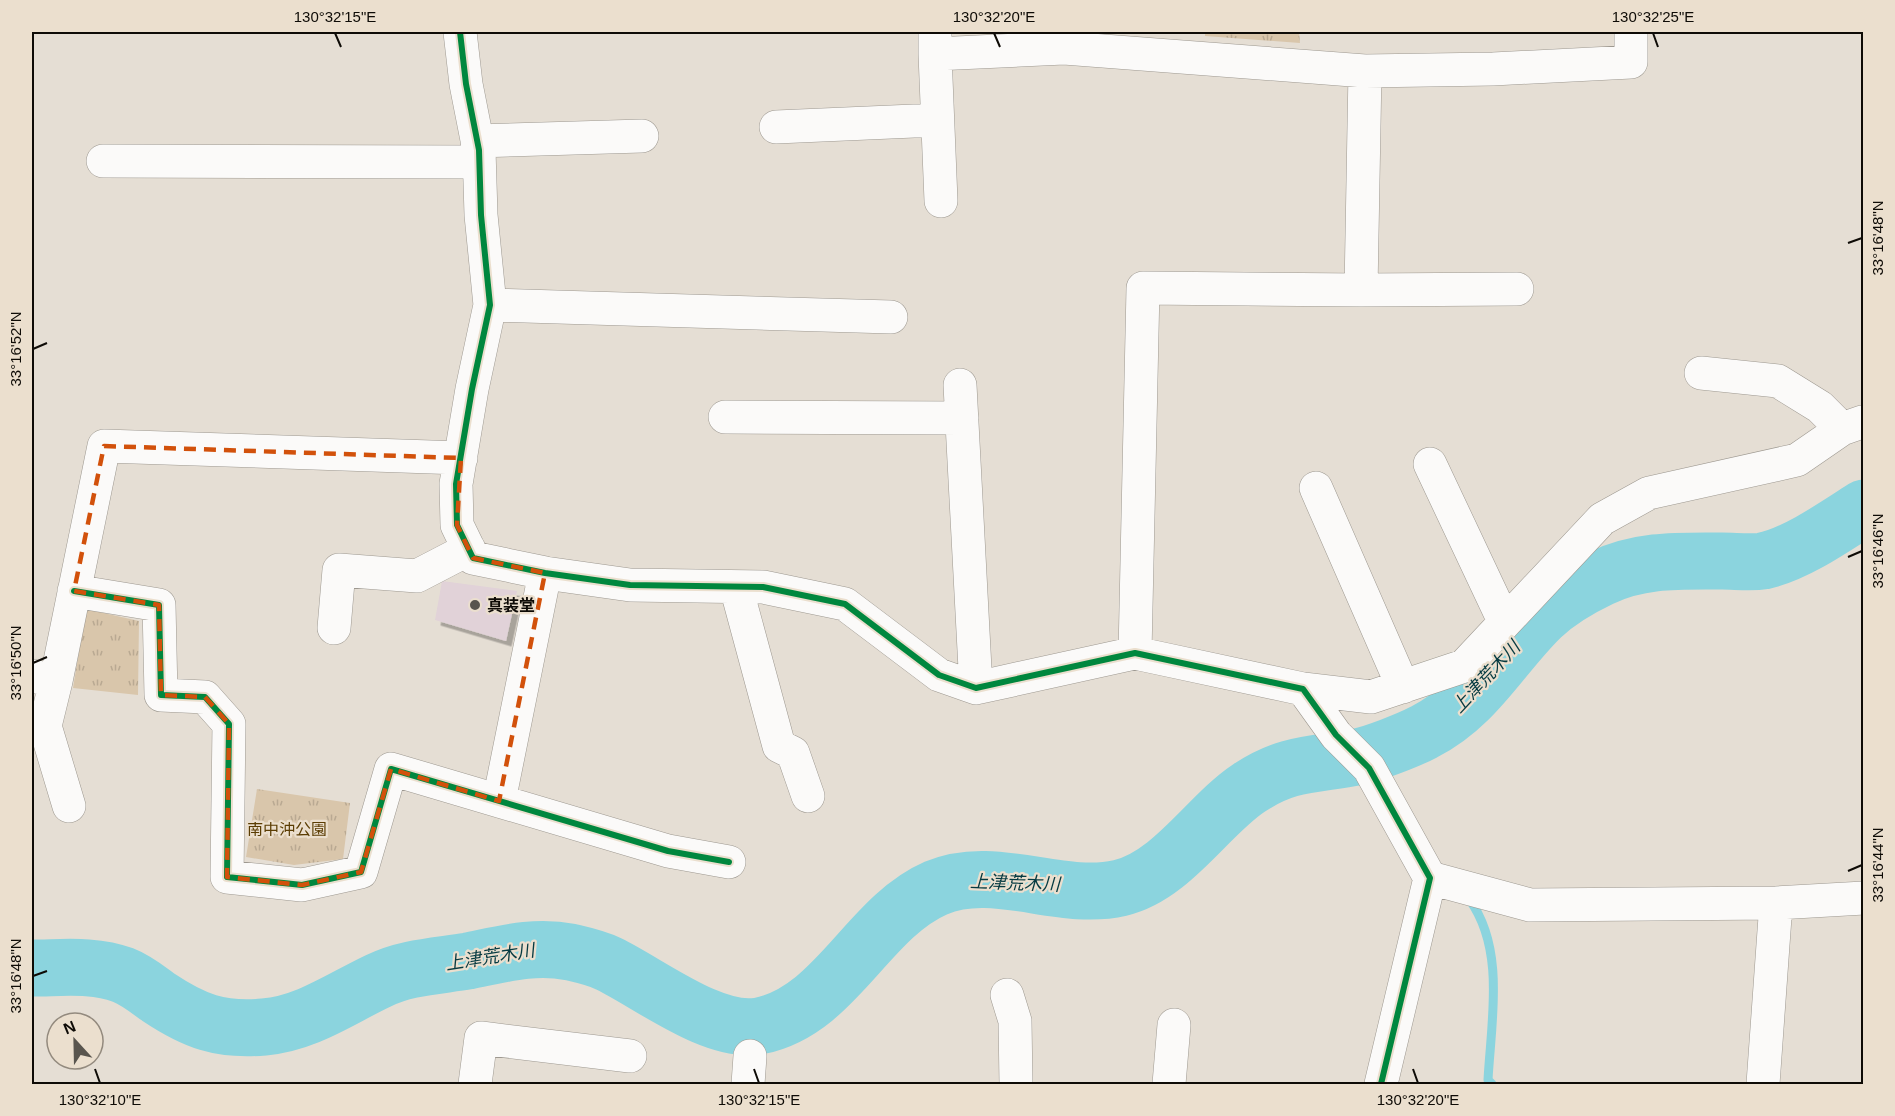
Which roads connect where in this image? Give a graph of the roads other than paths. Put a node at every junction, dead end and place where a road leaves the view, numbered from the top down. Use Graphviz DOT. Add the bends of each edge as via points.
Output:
graph roads {
  1 [pos="460,32"];
  2 [pos="1631,32"];
  3 [pos="935,43"];
  4 [pos="1365,71"];
  5 [pos="938,120"];
  6 [pos="776,128"];
  7 [pos="642,136"];
  8 [pos="478,151"];
  9 [pos="103,161"];
  10 [pos="941,201"];
  11 [pos="1517,289"];
  12 [pos="1361,290"];
  13 [pos="490,305"];
  14 [pos="891,317"];
  15 [pos="1701,373"];
  16 [pos="960,385"];
  17 [pos="725,417"];
  18 [pos="962,418"];
  19 [pos="1853,425"];
  20 [pos="460,458"];
  21 [pos="1430,464"];
  22 [pos="1316,488"];
  23 [pos="469,549"];
  24 [pos="545,573"];
  25 [pos="736,587"];
  26 [pos="74,591"];
  27 [pos="1504,621"];
  28 [pos="334,628"];
  29 [pos="1135,653"];
  30 [pos="44,679"];
  31 [pos="1403,687"];
  32 [pos="976,688"];
  33 [pos="1303,689"];
  34 [pos="808,796"];
  35 [pos="499,801"];
  36 [pos="69,806"];
  37 [pos="729,862"];
  38 [pos="1430,878"];
  39 [pos="1863,898"];
  40 [pos="1776,903"];
  41 [pos="1007,995"];
  42 [pos="1174,1025"];
  43 [pos="630,1056"];
  44 [pos="475,1084"];
  45 [pos="1016,1084"];
  46 [pos="1169,1084"];
  47 [pos="1381,1084"];
  48 [pos="1763,1084"];
  1 -- 8 [label="street"];
  2 -- 4 [label="street" via="1631,62"];
  3 -- 4 [label="street" via="1064,48"];
  3 -- 5 [label="street"];
  4 -- 12 [label="street"];
  5 -- 6 [label="street"];
  5 -- 10 [label="street"];
  7 -- 8 [label="street"];
  8 -- 9 [label="street"];
  8 -- 13 [label="street"];
  11 -- 12 [label="street"];
  12 -- 29 [label="street" via="1143,288"];
  13 -- 14 [label="street"];
  13 -- 20 [label="street"];
  15 -- 19 [label="street" via="1779,381"];
  16 -- 18 [label="street"];
  17 -- 18 [label="street"];
  18 -- 32 [label="street"];
  19 -- 27 [label="street" via="1797,460 1649,494 1602,519"];
  20 -- 23 [label="street" via="457,525"];
  20 -- 26 [label="street" via="104,446"];
  21 -- 27 [label="street"];
  22 -- 31 [label="street"];
  23 -- 24 [label="street" via="473,558"];
  23 -- 28 [label="street" via="417,576 339,570"];
  24 -- 25 [label="street" via="630,585"];
  24 -- 35 [label="street"];
  25 -- 32 [label="street" via="763,587 845,604 939,675"];
  25 -- 34 [label="street" via="779,746 793,753"];
  26 -- 30 [label="street"];
  26 -- 35 [label="street" via="159,605 161,695 205,697 229,724 227,877 302,885 361,872 391,769"];
  27 -- 31 [label="street" via="1464,666"];
  29 -- 32 [label="street"];
  29 -- 33 [label="street"];
  30 -- 36 [label="street" via="45,726"];
  31 -- 33 [label="street" via="1371,697"];
  33 -- 38 [label="street" via="1336,735 1369,768"];
  35 -- 37 [label="street" via="668,851"];
  38 -- 40 [label="street" via="1530,905"];
  38 -- 47 [label="street"];
  39 -- 40 [label="street"];
  40 -- 48 [label="street"];
  41 -- 45 [label="street" via="1015,1021"];
  42 -- 46 [label="street"];
  43 -- 44 [label="street" via="482,1038"];
}
